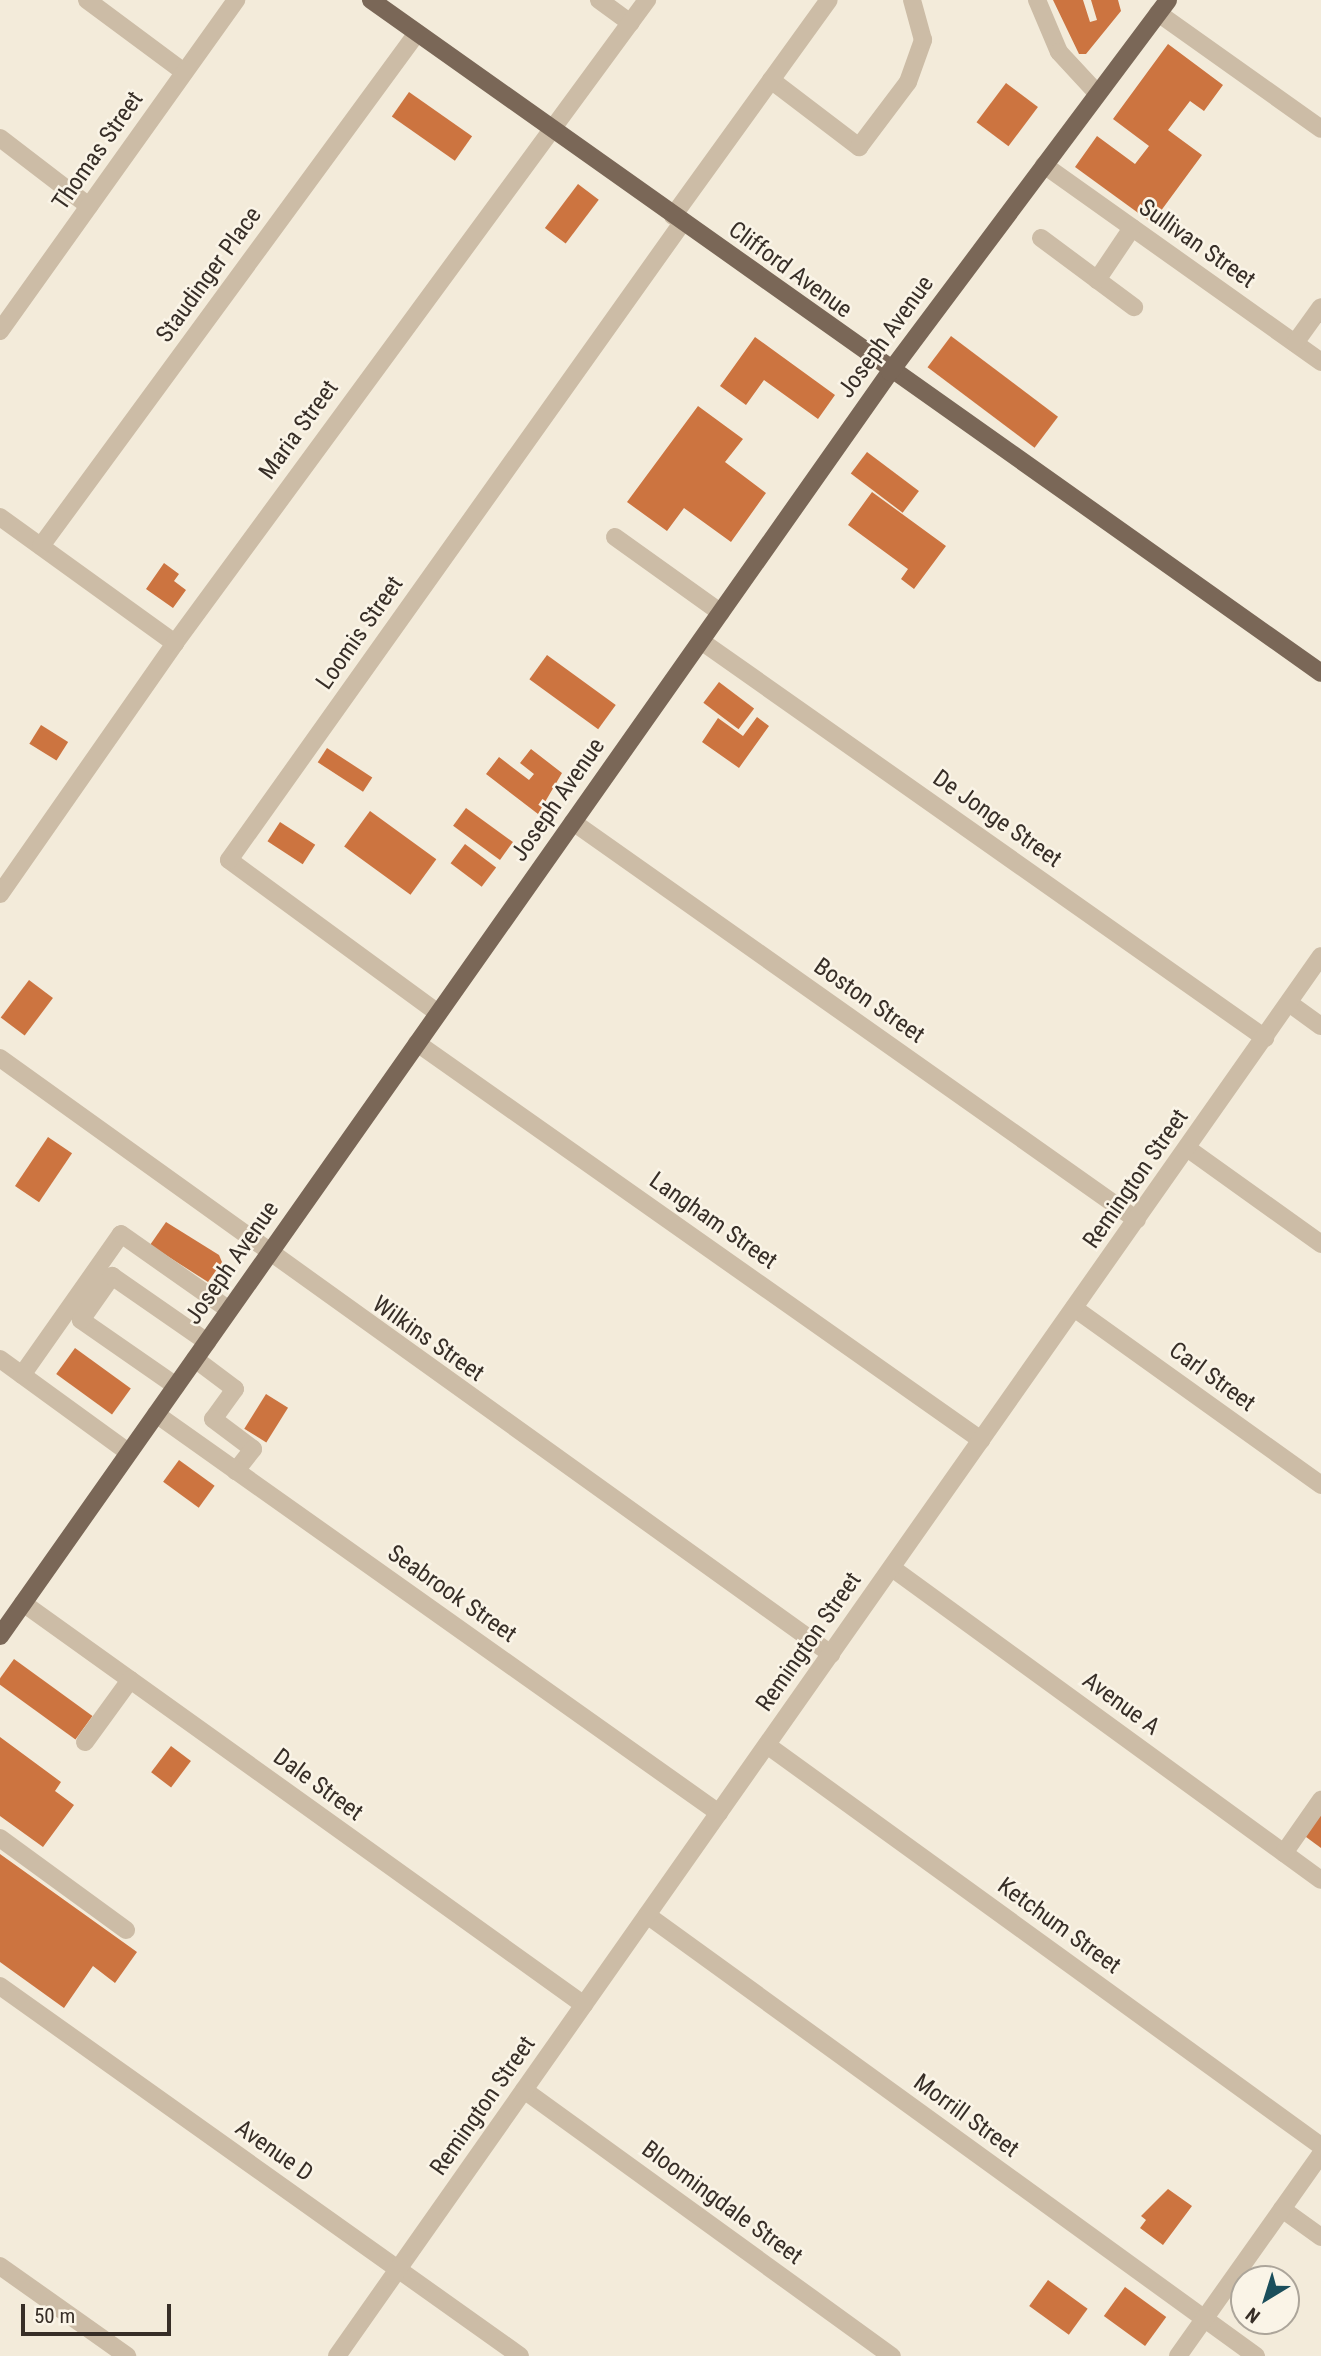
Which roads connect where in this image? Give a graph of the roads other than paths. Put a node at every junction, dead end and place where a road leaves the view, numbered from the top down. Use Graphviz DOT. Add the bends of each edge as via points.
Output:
graph roads {
  1 [pos="87,0"];
  2 [pos="236,0"];
  3 [pos="371,0"];
  4 [pos="599,0"];
  5 [pos="647,0"];
  6 [pos="829,0"];
  7 [pos="912,0"];
  8 [pos="1037,0"];
  9 [pos="1163,6"];
  10 [pos="631,23"];
  11 [pos="417,33"];
  12 [pos="184,72"];
  13 [pos="771,80"];
  14 [pos="1097,93"];
  15 [pos="549,127"];
  16 [pos="1321,129"];
  17 [pos="0,138"];
  18 [pos="1044,165"];
  19 [pos="89,206"];
  20 [pos="677,219"];
  21 [pos="1132,228"];
  22 [pos="1041,238"];
  23 [pos="1097,279"];
  24 [pos="1134,307"];
  25 [pos="1321,307"];
  26 [pos="0,331"];
  27 [pos="1295,344"];
  28 [pos="1321,362"];
  29 [pos="890,372"];
  30 [pos="0,517"];
  31 [pos="615,537"];
  32 [pos="41,546"];
  33 [pos="721,613"];
  34 [pos="701,641"];
  35 [pos="175,643"];
  36 [pos="1321,673"];
  37 [pos="573,822"];
  38 [pos="0,894"];
  39 [pos="1321,956"];
  40 [pos="1289,1003"];
  41 [pos="438,1013"];
  42 [pos="1321,1026"];
  43 [pos="1265,1038"];
  44 [pos="417,1042"];
  45 [pos="0,1059"];
  46 [pos="1187,1148"];
  47 [pos="1137,1220"];
  48 [pos="1321,1244"];
  49 [pos="267,1255"];
  50 [pos="1074,1308"];
  51 [pos="229,1310"];
  52 [pos="207,1342"];
  53 [pos="0,1359"];
  54 [pos="195,1359"];
  55 [pos="22,1375"];
  56 [pos="176,1386"];
  57 [pos="156,1414"];
  58 [pos="981,1440"];
  59 [pos="128,1452"];
  60 [pos="236,1471"];
  61 [pos="1321,1485"];
  62 [pos="891,1568"];
  63 [pos="23,1604"];
  64 [pos="0,1636"];
  65 [pos="831,1654"];
  66 [pos="130,1681"];
  67 [pos="85,1742"];
  68 [pos="767,1745"];
  69 [pos="1321,1800"];
  70 [pos="719,1813"];
  71 [pos="0,1838"];
  72 [pos="1284,1853"];
  73 [pos="1321,1880"];
  74 [pos="647,1915"];
  75 [pos="125,1930"];
  76 [pos="0,1986"];
  77 [pos="584,2005"];
  78 [pos="524,2090"];
  79 [pos="1320,2158"];
  80 [pos="1282,2209"];
  81 [pos="1321,2237"];
  82 [pos="0,2266"];
  83 [pos="398,2270"];
  84 [pos="1204,2319"];
  85 [pos="127,2356"];
  86 [pos="337,2356"];
  87 [pos="520,2356"];
  88 [pos="892,2356"];
  89 [pos="1178,2356"];
  90 [pos="1256,2356"];
  1 -- 12 [label="street"];
  2 -- 12 [label="street, Thomas Street"];
  3 -- 11 [label="main road, Clifford Avenue"];
  4 -- 10 [label="street"];
  5 -- 10 [label="street, Maria Street"];
  6 -- 13 [label="street"];
  7 -- 13 [label="street" via="923,40 908,82 859,147"];
  8 -- 14 [label="street" via="1059,52"];
  9 -- 14 [label="main road, Joseph Avenue"];
  9 -- 16 [label="street"];
  10 -- 15 [label="street, Maria Street"];
  11 -- 15 [label="main road, Clifford Avenue"];
  11 -- 32 [label="street, Staudinger Place"];
  12 -- 19 [label="street, Thomas Street"];
  13 -- 20 [label="street"];
  14 -- 18 [label="main road, Joseph Avenue"];
  15 -- 20 [label="main road, Clifford Avenue"];
  15 -- 35 [label="street, Maria Street"];
  17 -- 19 [label="street"];
  18 -- 21 [label="street, Sullivan Street"];
  18 -- 29 [label="main road, Joseph Avenue"];
  19 -- 26 [label="street, Thomas Street"];
  20 -- 29 [label="main road, Clifford Avenue"];
  20 -- 41 [label="street, Loomis Street" via="229,860"];
  21 -- 23 [label="street"];
  21 -- 27 [label="street, Sullivan Street"];
  22 -- 23 [label="street"];
  23 -- 24 [label="street"];
  25 -- 27 [label="street"];
  27 -- 28 [label="street, Sullivan Street"];
  29 -- 33 [label="main road, Joseph Avenue"];
  29 -- 36 [label="main road, Clifford Avenue"];
  30 -- 32 [label="street"];
  31 -- 33 [label="street"];
  32 -- 35 [label="street"];
  33 -- 34 [label="main road, Joseph Avenue"];
  34 -- 37 [label="main road, Joseph Avenue"];
  34 -- 43 [label="street, De Jonge Street"];
  35 -- 38 [label="street, Maria Street"];
  37 -- 41 [label="main road, Joseph Avenue"];
  37 -- 47 [label="street, Boston Street"];
  39 -- 40 [label="street, Remington Street"];
  40 -- 42 [label="street"];
  40 -- 43 [label="street, Remington Street"];
  41 -- 44 [label="main road, Joseph Avenue"];
  43 -- 46 [label="street, Remington Street"];
  44 -- 49 [label="main road, Joseph Avenue"];
  44 -- 58 [label="street, Langham Street"];
  45 -- 49 [label="street, Wilkins Street"];
  46 -- 47 [label="street, Remington Street"];
  46 -- 48 [label="street"];
  47 -- 50 [label="street, Remington Street"];
  49 -- 51 [label="main road, Joseph Avenue"];
  49 -- 65 [label="street, Wilkins Street"];
  50 -- 58 [label="street, Remington Street"];
  50 -- 61 [label="street, Carl Street"];
  51 -- 52 [label="main road, Joseph Avenue"];
  51 -- 55 [label="street" via="121,1234"];
  52 -- 54 [label="main road, Joseph Avenue"];
  52 -- 56 [label="street" via="112,1276 81,1320"];
  53 -- 55 [label="street"];
  54 -- 56 [label="main road, Joseph Avenue"];
  54 -- 60 [label="street" via="235,1389 213,1419 253,1449"];
  55 -- 59 [label="street"];
  56 -- 57 [label="main road, Joseph Avenue"];
  57 -- 59 [label="main road, Joseph Avenue"];
  57 -- 60 [label="street, Seabrook Street"];
  58 -- 62 [label="street, Remington Street"];
  59 -- 63 [label="main road, Joseph Avenue"];
  60 -- 70 [label="street, Seabrook Street"];
  62 -- 65 [label="street, Remington Street"];
  62 -- 72 [label="street, Avenue A"];
  63 -- 64 [label="main road, Joseph Avenue"];
  63 -- 66 [label="street, Dale Street"];
  65 -- 68 [label="street, Remington Street"];
  66 -- 67 [label="street"];
  66 -- 77 [label="street, Dale Street"];
  68 -- 70 [label="street, Remington Street"];
  68 -- 79 [label="street, Ketchum Street"];
  69 -- 72 [label="street"];
  70 -- 74 [label="street, Remington Street"];
  71 -- 75 [label="street"];
  72 -- 73 [label="street, Avenue A"];
  74 -- 77 [label="street, Remington Street"];
  74 -- 84 [label="street, Morrill Street"];
  76 -- 83 [label="street, Avenue D"];
  77 -- 78 [label="street, Remington Street"];
  78 -- 83 [label="street, Remington Street"];
  78 -- 88 [label="street, Bloomingdale Street"];
  79 -- 80 [label="street"];
  80 -- 81 [label="street"];
  80 -- 84 [label="street"];
  82 -- 85 [label="street"];
  83 -- 86 [label="street, Remington Street"];
  83 -- 87 [label="street, Avenue D"];
  84 -- 89 [label="street"];
  84 -- 90 [label="street, Morrill Street"];
}
